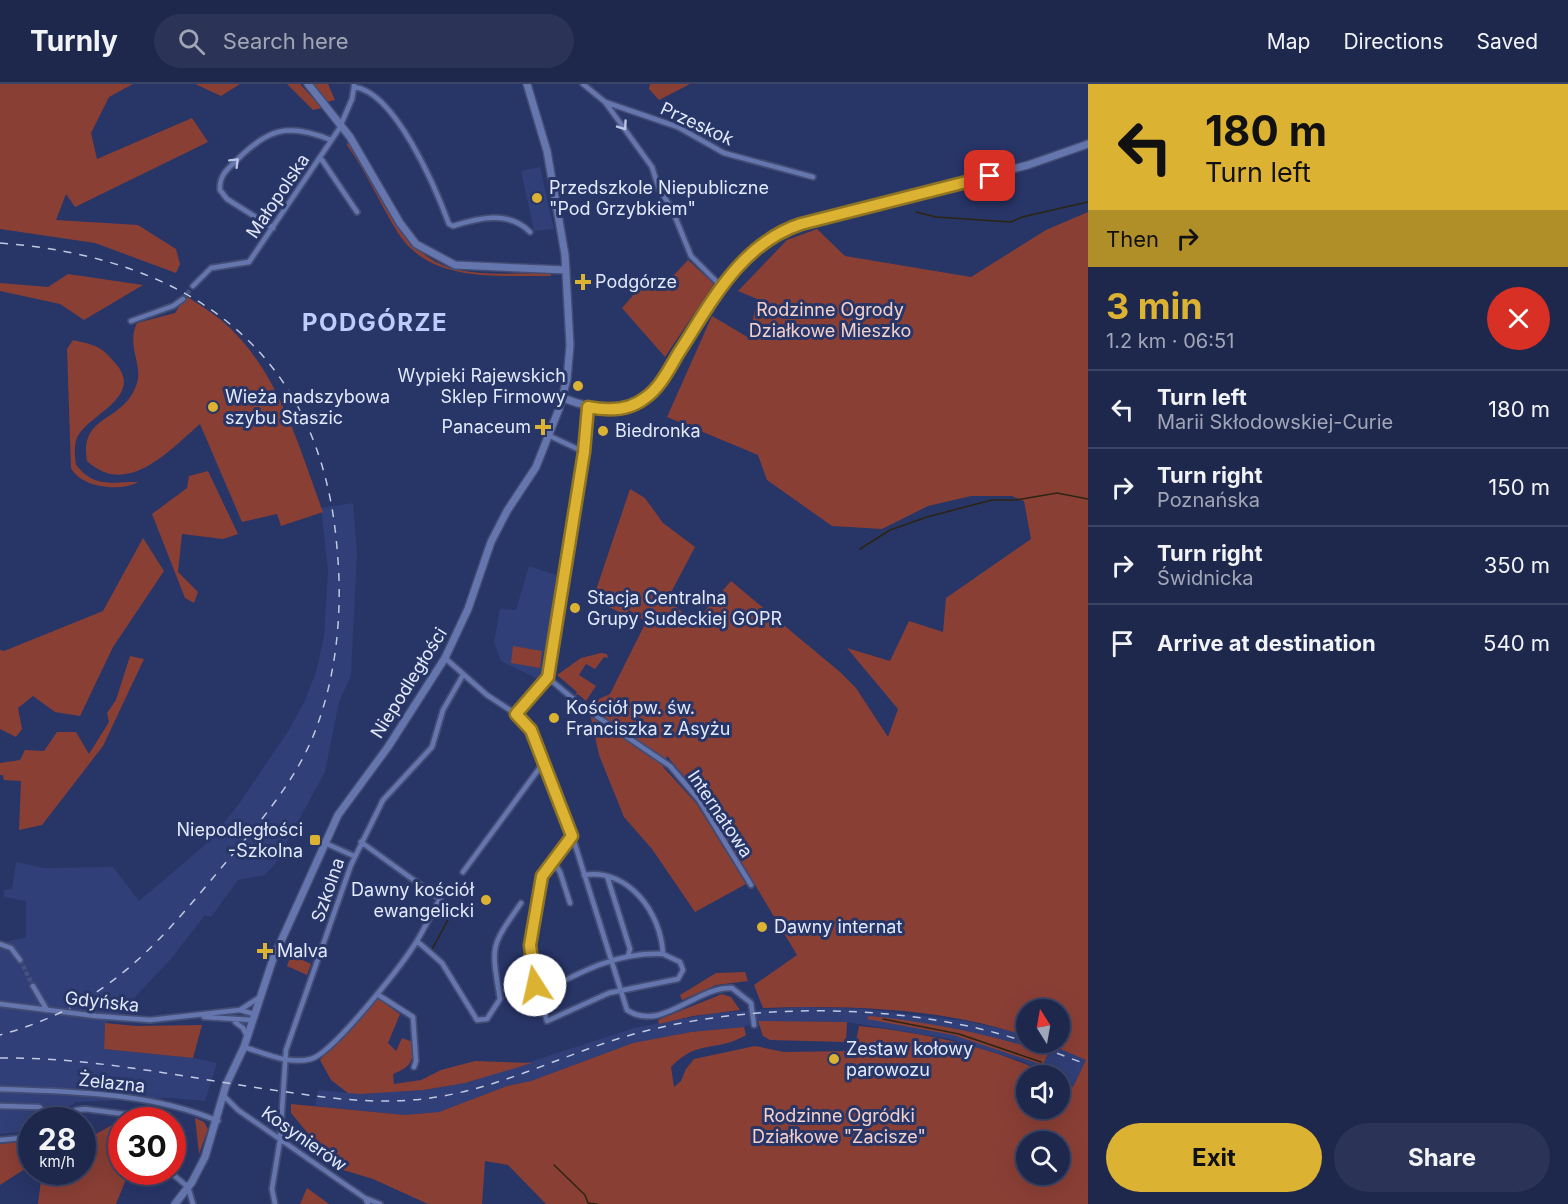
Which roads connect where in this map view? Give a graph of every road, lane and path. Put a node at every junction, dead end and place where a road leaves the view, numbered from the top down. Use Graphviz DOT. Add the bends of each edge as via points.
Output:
graph roads {
  1 [pos="308,84"];
  2 [pos="527,84"];
  3 [pos="584,84"];
  4 [pos="354,85"];
  5 [pos="605,102"];
  6 [pos="340,124"];
  7 [pos="331,140"];
  8 [pos="1088,144"];
  9 [pos="320,157"];
  10 [pos="813,177"];
  11 [pos="357,212"];
  12 [pos="273,228"];
  13 [pos="530,232"];
  14 [pos="566,270"];
  15 [pos="193,286"];
  16 [pos="722,287"];
  17 [pos="183,299"];
  18 [pos="131,321"];
  19 [pos="563,398"];
  20 [pos="588,407"];
  21 [pos="550,436"];
  22 [pos="584,452"];
  23 [pos="445,657"];
  24 [pos="463,675"];
  25 [pos="548,677"];
  26 [pos="516,714"];
  27 [pos="544,762"];
  28 [pos="572,836"];
  29 [pos="361,842"];
  30 [pos="325,843"];
  31 [pos="354,856"];
  32 [pos="553,861"];
  33 [pos="463,872"];
  34 [pos="584,875"];
  35 [pos="607,876"];
  36 [pos="751,885"];
  37 [pos="521,903"];
  38 [pos="570,903"];
  39 [pos="417,941"];
  40 [pos="0,944"];
  41 [pos="663,954"];
  42 [pos="628,956"];
  43 [pos="610,959"];
  44 [pos="20,960"];
  45 [pos="33,986"];
  46 [pos="620,990"];
  47 [pos="377,994"];
  48 [pos="538,994"];
  49 [pos="260,996"];
  50 [pos="0,1004"];
  51 [pos="47,1010"];
  52 [pos="240,1010"];
  53 [pos="201,1016"];
  54 [pos="253,1017"];
  55 [pos="232,1020"];
  56 [pos="754,1025"];
  57 [pos="247,1036"];
  58 [pos="244,1047"];
  59 [pos="285,1059"];
  60 [pos="414,1067"];
  61 [pos="0,1089"];
  62 [pos="224,1096"];
  63 [pos="0,1106"];
  64 [pos="39,1107"];
  65 [pos="218,1121"];
  66 [pos="18,1138"];
  67 [pos="0,1140"];
  68 [pos="280,1140"];
  69 [pos="186,1185"];
  70 [pos="188,1187"];
  71 [pos="364,1198"];
  72 [pos="175,1204"];
  73 [pos="193,1204"];
  74 [pos="275,1204"];
  75 [pos="368,1204"];
  76 [pos="380,1204"];
  1 -- 6 [label="main road"];
  2 -- 14 [label="main road, Niepodległości" via="553,182"];
  3 -- 5 [label="street, Przeskok"];
  4 -- 6 [label="street, Małopolska"];
  4 -- 13 [label="street" via="371,92 409,139 449,224 498,218 525,226"];
  5 -- 10 [label="street, Przeskok" via="678,127 724,153"];
  5 -- 16 [label="street, Przeskok, one-way" via="652,167 691,256"];
  6 -- 7 [label="street, Małopolska"];
  6 -- 14 [label="main road" via="400,223 416,244 429,253 445,262 469,267"];
  7 -- 9 [label="street, Małopolska"];
  12 -- 7 [label="street, one-way" via="227,198 220,190 221,178 249,148 270,134 302,130"];
  8 -- 16 [label="main road" via="1028,165 786,229 754,250"];
  9 -- 11 [label="street"];
  9 -- 12 [label="street, Małopolska"];
  12 -- 15 [label="street, Małopolska" via="249,262 210,268"];
  14 -- 19 [label="main road, Niepodległości" via="570,345"];
  16 -- 20 [label="main road" via="652,393 629,407"];
  17 -- 18 [label="street"];
  19 -- 20 [label="main road"];
  19 -- 21 [label="main road, Niepodległości"];
  20 -- 22 [label="street"];
  21 -- 22 [label="street"];
  21 -- 23 [label="main road, Niepodległości" via="528,483 491,542 466,615"];
  22 -- 25 [label="street"];
  23 -- 24 [label="street"];
  23 -- 30 [label="main road, Niepodległości" via="388,747 346,802"];
  24 -- 26 [label="street"];
  24 -- 29 [label="street, Szkolna" via="443,710 432,747 382,800"];
  25 -- 26 [label="street"];
  25 -- 36 [label="street, Internatowa" via="583,707 670,766 699,800"];
  26 -- 27 [label="street" via="531,730"];
  27 -- 28 [label="street"];
  27 -- 33 [label="street"];
  28 -- 32 [label="street"];
  28 -- 34 [label="street"];
  29 -- 31 [label="street, Szkolna"];
  29 -- 39 [label="street" via="440,899"];
  30 -- 31 [label="street"];
  30 -- 49 [label="main road, Niepodległości" via="283,932"];
  31 -- 59 [label="street, Szkolna"];
  32 -- 38 [label="street"];
  32 -- 48 [label="street" via="542,876 531,932 530,958"];
  34 -- 35 [label="street"];
  34 -- 43 [label="street"];
  35 -- 41 [label="street" via="630,886 640,897 655,922"];
  35 -- 42 [label="street" via="630,950"];
  37 -- 39 [label="street" via="494,946 500,999 487,1019 480,1021 473,1015 442,963"];
  39 -- 47 [label="street"];
  40 -- 44 [label="street" via="11,948"];
  41 -- 42 [label="street"];
  41 -- 46 [label="street" via="683,965 681,978"];
  42 -- 43 [label="street"];
  43 -- 46 [label="street"];
  43 -- 48 [label="street"];
  45 -- 51 [label="street"];
  46 -- 48 [label="street" via="547,1021"];
  46 -- 56 [label="street" via="627,1010 648,1017 684,1005 711,990 732,988 751,1003"];
  47 -- 59 [label="street" via="313,1059"];
  47 -- 60 [label="street" via="413,1017"];
  49 -- 52 [label="street, Gdyńska"];
  49 -- 54 [label="main road, Niepodległości"];
  50 -- 51 [label="street, Gdyńska"];
  51 -- 53 [label="street, Gdyńska" via="150,1020"];
  52 -- 53 [label="street, Gdyńska"];
  52 -- 54 [label="street, Gdyńska"];
  53 -- 55 [label="street, Gdyńska"];
  54 -- 55 [label="street, Gdyńska"];
  54 -- 57 [label="main road, Niepodległości"];
  55 -- 57 [label="street"];
  57 -- 58 [label="main road, Niepodległości"];
  58 -- 59 [label="street"];
  58 -- 62 [label="main road, Niepodległości"];
  59 -- 68 [label="street, Szkolna"];
  61 -- 65 [label="street, Żelazna" via="123,1096 186,1109"];
  62 -- 65 [label="main road, Niepodległości"];
  62 -- 68 [label="street, Kosynierów"];
  63 -- 64 [label="street"];
  65 -- 70 [label="main road, Niepodległości" via="205,1157"];
  66 -- 67 [label="street"];
  68 -- 71 [label="street, Kosynierów"];
  68 -- 74 [label="street, Szkolna" via="272,1189"];
  69 -- 70 [label="street"];
  70 -- 72 [label="main road, Niepodległości"];
  70 -- 73 [label="street"];
  71 -- 75 [label="street, Kosynierów"];
  71 -- 76 [label="street"];
}
